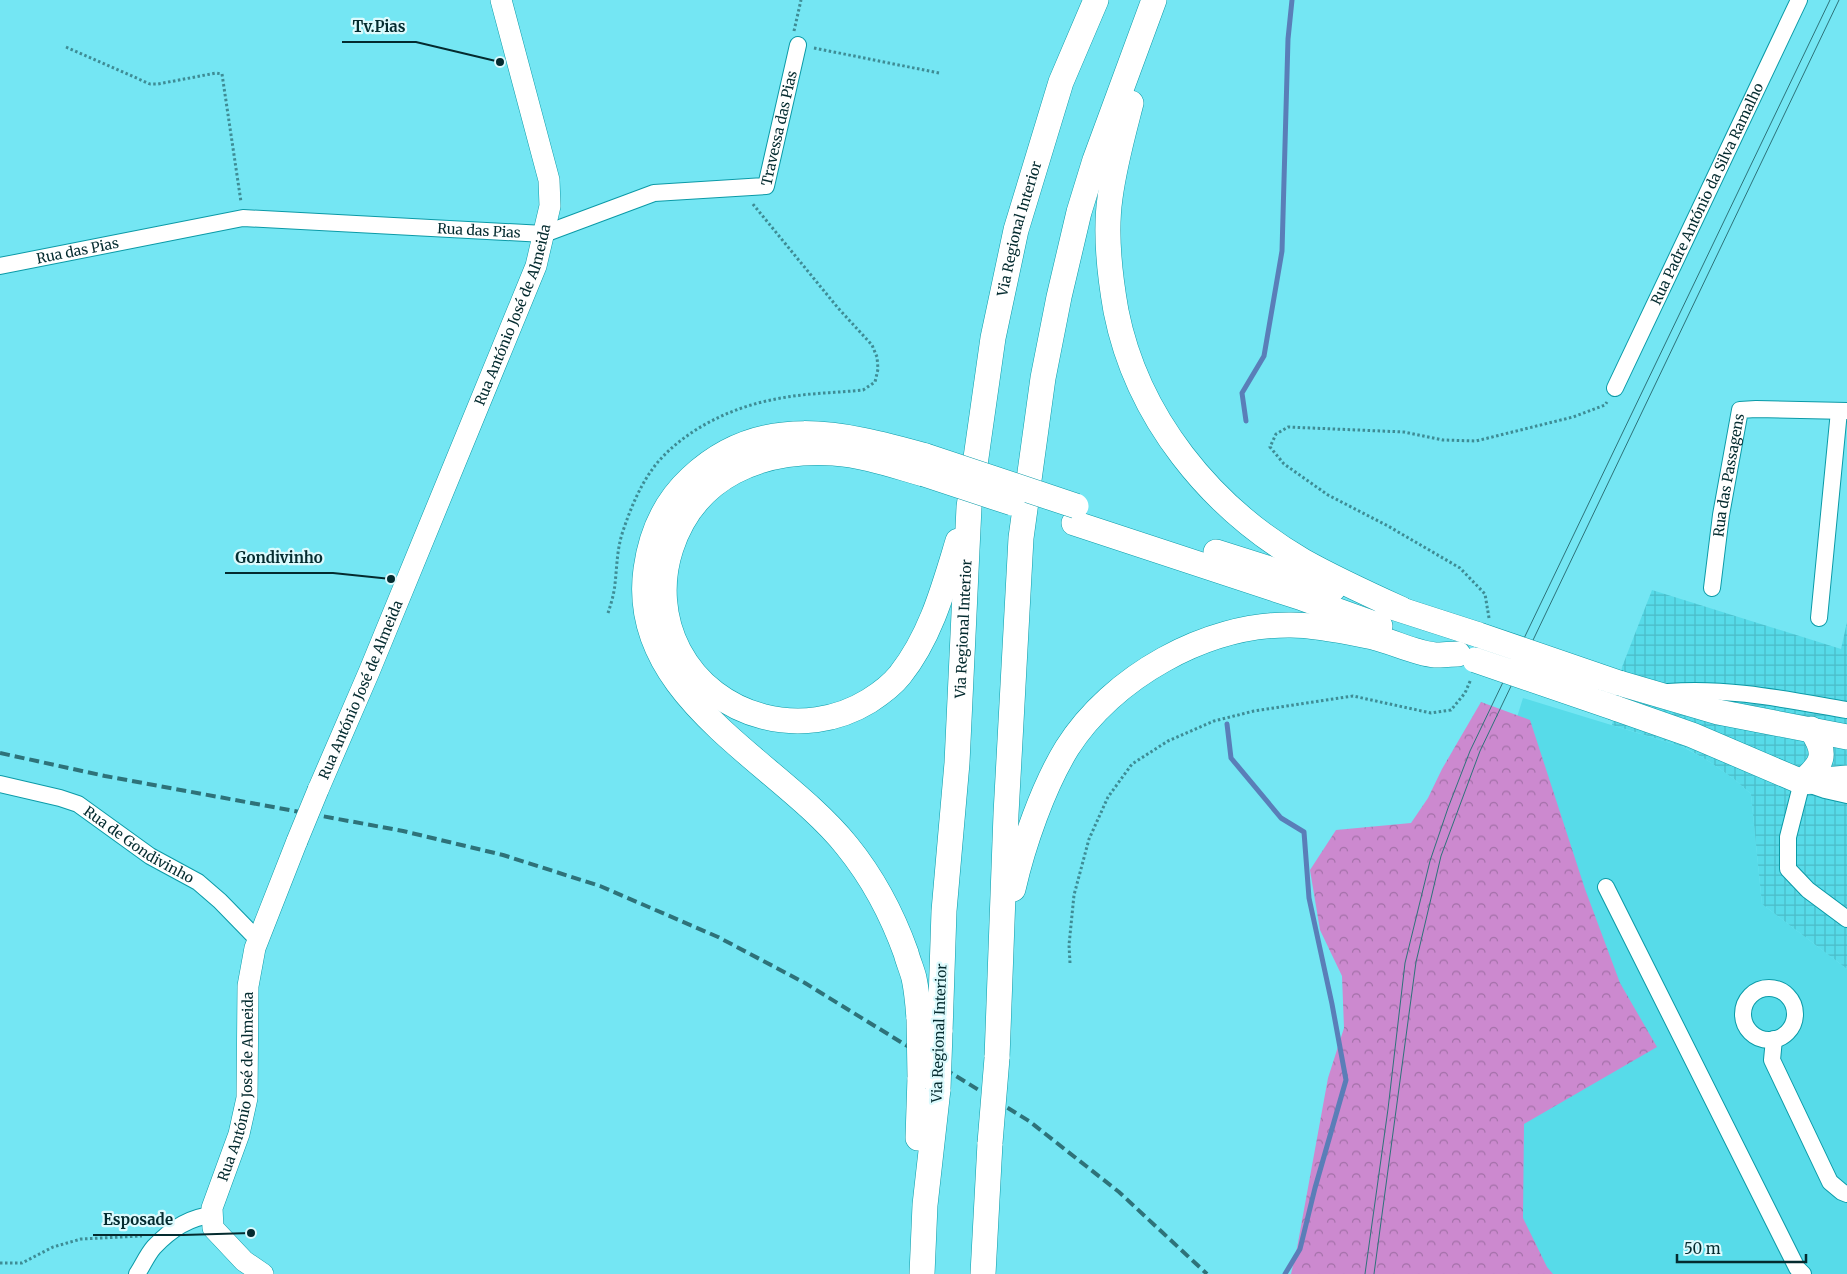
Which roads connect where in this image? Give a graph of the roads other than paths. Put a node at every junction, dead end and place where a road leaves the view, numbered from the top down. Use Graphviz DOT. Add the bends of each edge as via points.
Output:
graph roads {
  1 [pos="501,0"];
  2 [pos="1096,0"];
  3 [pos="1154,0"];
  4 [pos="1799,0"];
  5 [pos="798,45"];
  6 [pos="1130,64"];
  7 [pos="740,188"];
  8 [pos="544,234"];
  9 [pos="0,266"];
  10 [pos="1615,388"];
  11 [pos="1843,411"];
  12 [pos="925,465"];
  13 [pos="969,507"];
  14 [pos="1075,515"];
  15 [pos="1712,588"];
  16 [pos="1401,609"];
  17 [pos="1819,618"];
  18 [pos="1467,657"];
  19 [pos="1651,694"];
  20 [pos="1847,710"];
  21 [pos="1811,729"];
  22 [pos="1847,736"];
  23 [pos="1847,778"];
  24 [pos="1802,782"];
  25 [pos="0,784"];
  26 [pos="1847,795"];
  27 [pos="1606,886"];
  28 [pos="1847,919"];
  29 [pos="1003,938"];
  30 [pos="258,940"];
  31 [pos="1774,1039"];
  32 [pos="929,1083"];
  33 [pos="1847,1194"];
  34 [pos="212,1215"];
  35 [pos="137,1274"];
  36 [pos="263,1274"];
  37 [pos="922,1274"];
  38 [pos="983,1274"];
  39 [pos="1803,1274"];
  1 -- 8 [label="main road, Rua António José de Almeida" via="548,180 550,206"];
  2 -- 13 [label="highway, Via Regional Interior" via="1061,82 1016,230 992,338"];
  3 -- 6 [label="highway"];
  4 -- 10 [label="street, Rua Padre António da Silva Ramalho"];
  5 -- 7 [label="street, Travessa das Pias" via="766,186"];
  6 -- 16 [label="highway" via="1133,94 1110,199 1110,276 1126,349 1147,401 1160,425 1192,468 1240,516 1302,560"];
  6 -- 29 [label="highway" via="1079,212 1043,378 1030,466 1021,538"];
  7 -- 8 [label="street, Rua das Pias" via="654,192"];
  8 -- 9 [label="street, Rua das Pias" via="244,218"];
  8 -- 30 [label="main road, Rua António José de Almeida, bridge" via="536,266"];
  11 -- 15 [label="street, Rua das Passagens" via="1740,410"];
  11 -- 17 [label="street"];
  12 -- 13 [label="highway" via="834,453 797,452 765,458 716,482 697,499 683,520 667,560 665,575 669,627 679,651 693,671 715,692 742,710 766,718 796,722 829,718 854,710 900,676 920,644 940,599"];
  12 -- 14 [label="highway, bridge"];
  12 -- 32 [label="highway, bridge" via="880,443 837,435 797,433 759,439 732,449 704,466 663,512 654,533 644,580 652,636 679,685 722,732 818,815 847,846 886,905 914,977"];
  13 -- 32 [label="highway, Via Regional Interior, bridge" via="958,763 944,911 940,1032"];
  14 -- 16 [label="highway"];
  14 -- 18 [label="highway"];
  16 -- 19 [label="highway, bridge"];
  18 -- 24 [label="highway, bridge" via="1692,735"];
  18 -- 29 [label="highway" via="1435,655 1374,637 1291,625 1225,635 1170,656 1130,681 1106,702 1068,747 1042,799 1016,878"];
  19 -- 20 [label="street" via="1695,690 1773,697"];
  19 -- 21 [label="highway" via="1718,712"];
  21 -- 22 [label="highway"];
  21 -- 24 [label="highway" via="1822,757"];
  23 -- 24 [label="highway"];
  24 -- 26 [label="street"];
  24 -- 28 [label="street" via="1788,837 1788,869 1808,890"];
  25 -- 30 [label="street, Rua de Gondivinho" via="78,804 150,856 198,882"];
  27 -- 39 [label="street" via="1797,1268"];
  29 -- 38 [label="highway, bridge"];
  30 -- 34 [label="main road, Rua António José de Almeida" via="248,986 247,1098"];
  31 -- 33 [label="street" via="1772,1060 1817,1156 1830,1182"];
  32 -- 37 [label="highway, Via Regional Interior"];
  34 -- 35 [label="street" via="199,1216 167,1235 153,1248"];
  34 -- 36 [label="main road" via="213,1228 244,1261"];
}
